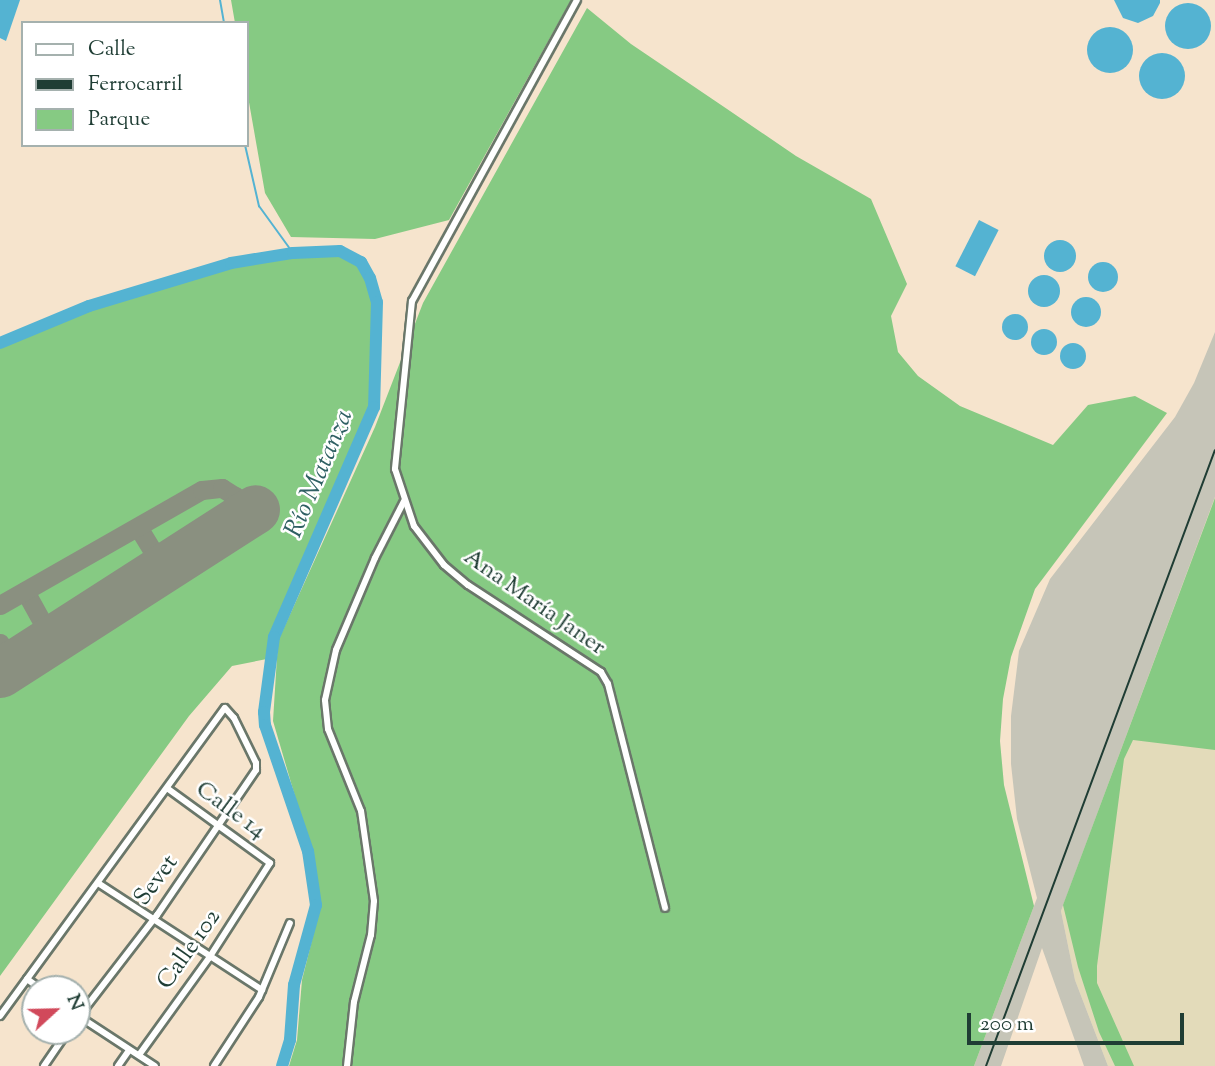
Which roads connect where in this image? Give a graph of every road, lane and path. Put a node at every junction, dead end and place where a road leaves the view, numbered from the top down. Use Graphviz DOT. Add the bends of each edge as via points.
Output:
graph roads {
  1 [pos="577,0"];
  2 [pos="404,501"];
  3 [pos="168,789"];
  4 [pos="219,827"];
  5 [pos="270,863"];
  6 [pos="98,883"];
  7 [pos="665,908"];
  8 [pos="153,920"];
  9 [pos="290,923"];
  10 [pos="209,958"];
  11 [pos="30,975"];
  12 [pos="21,987"];
  13 [pos="262,990"];
  14 [pos="91,1000"];
  15 [pos="0,1016"];
  16 [pos="91,1025"];
  17 [pos="58,1045"];
  18 [pos="130,1050"];
  19 [pos="139,1055"];
  20 [pos="44,1066"];
  21 [pos="118,1066"];
  22 [pos="155,1066"];
  23 [pos="214,1066"];
  24 [pos="347,1066"];
  1 -- 2 [label="street, Ana María Janer" via="412,301 395,468"];
  2 -- 7 [label="street, Ana María Janer" via="414,526 444,565 600,672 608,684"];
  2 -- 24 [label="street" via="374,558 336,650 324,700 328,729 361,811 374,901"];
  3 -- 4 [label="street, Calle 14"];
  3 -- 4 [label="street, Sevet" via="225,708 234,718 256,770"];
  3 -- 6 [label="street"];
  4 -- 5 [label="street, Calle 14"];
  4 -- 8 [label="street, Sevet"];
  5 -- 10 [label="street, Calle 102"];
  6 -- 8 [label="street"];
  6 -- 11 [label="street"];
  8 -- 10 [label="street"];
  8 -- 14 [label="street, Sevet"];
  9 -- 13 [label="street"];
  10 -- 13 [label="street"];
  10 -- 19 [label="street, Calle 102"];
  12 -- 15 [label="street"];
  13 -- 23 [label="street"];
  16 -- 18 [label="street"];
  17 -- 20 [label="street"];
  18 -- 19 [label="street"];
  18 -- 21 [label="street"];
  19 -- 22 [label="street"];
}
